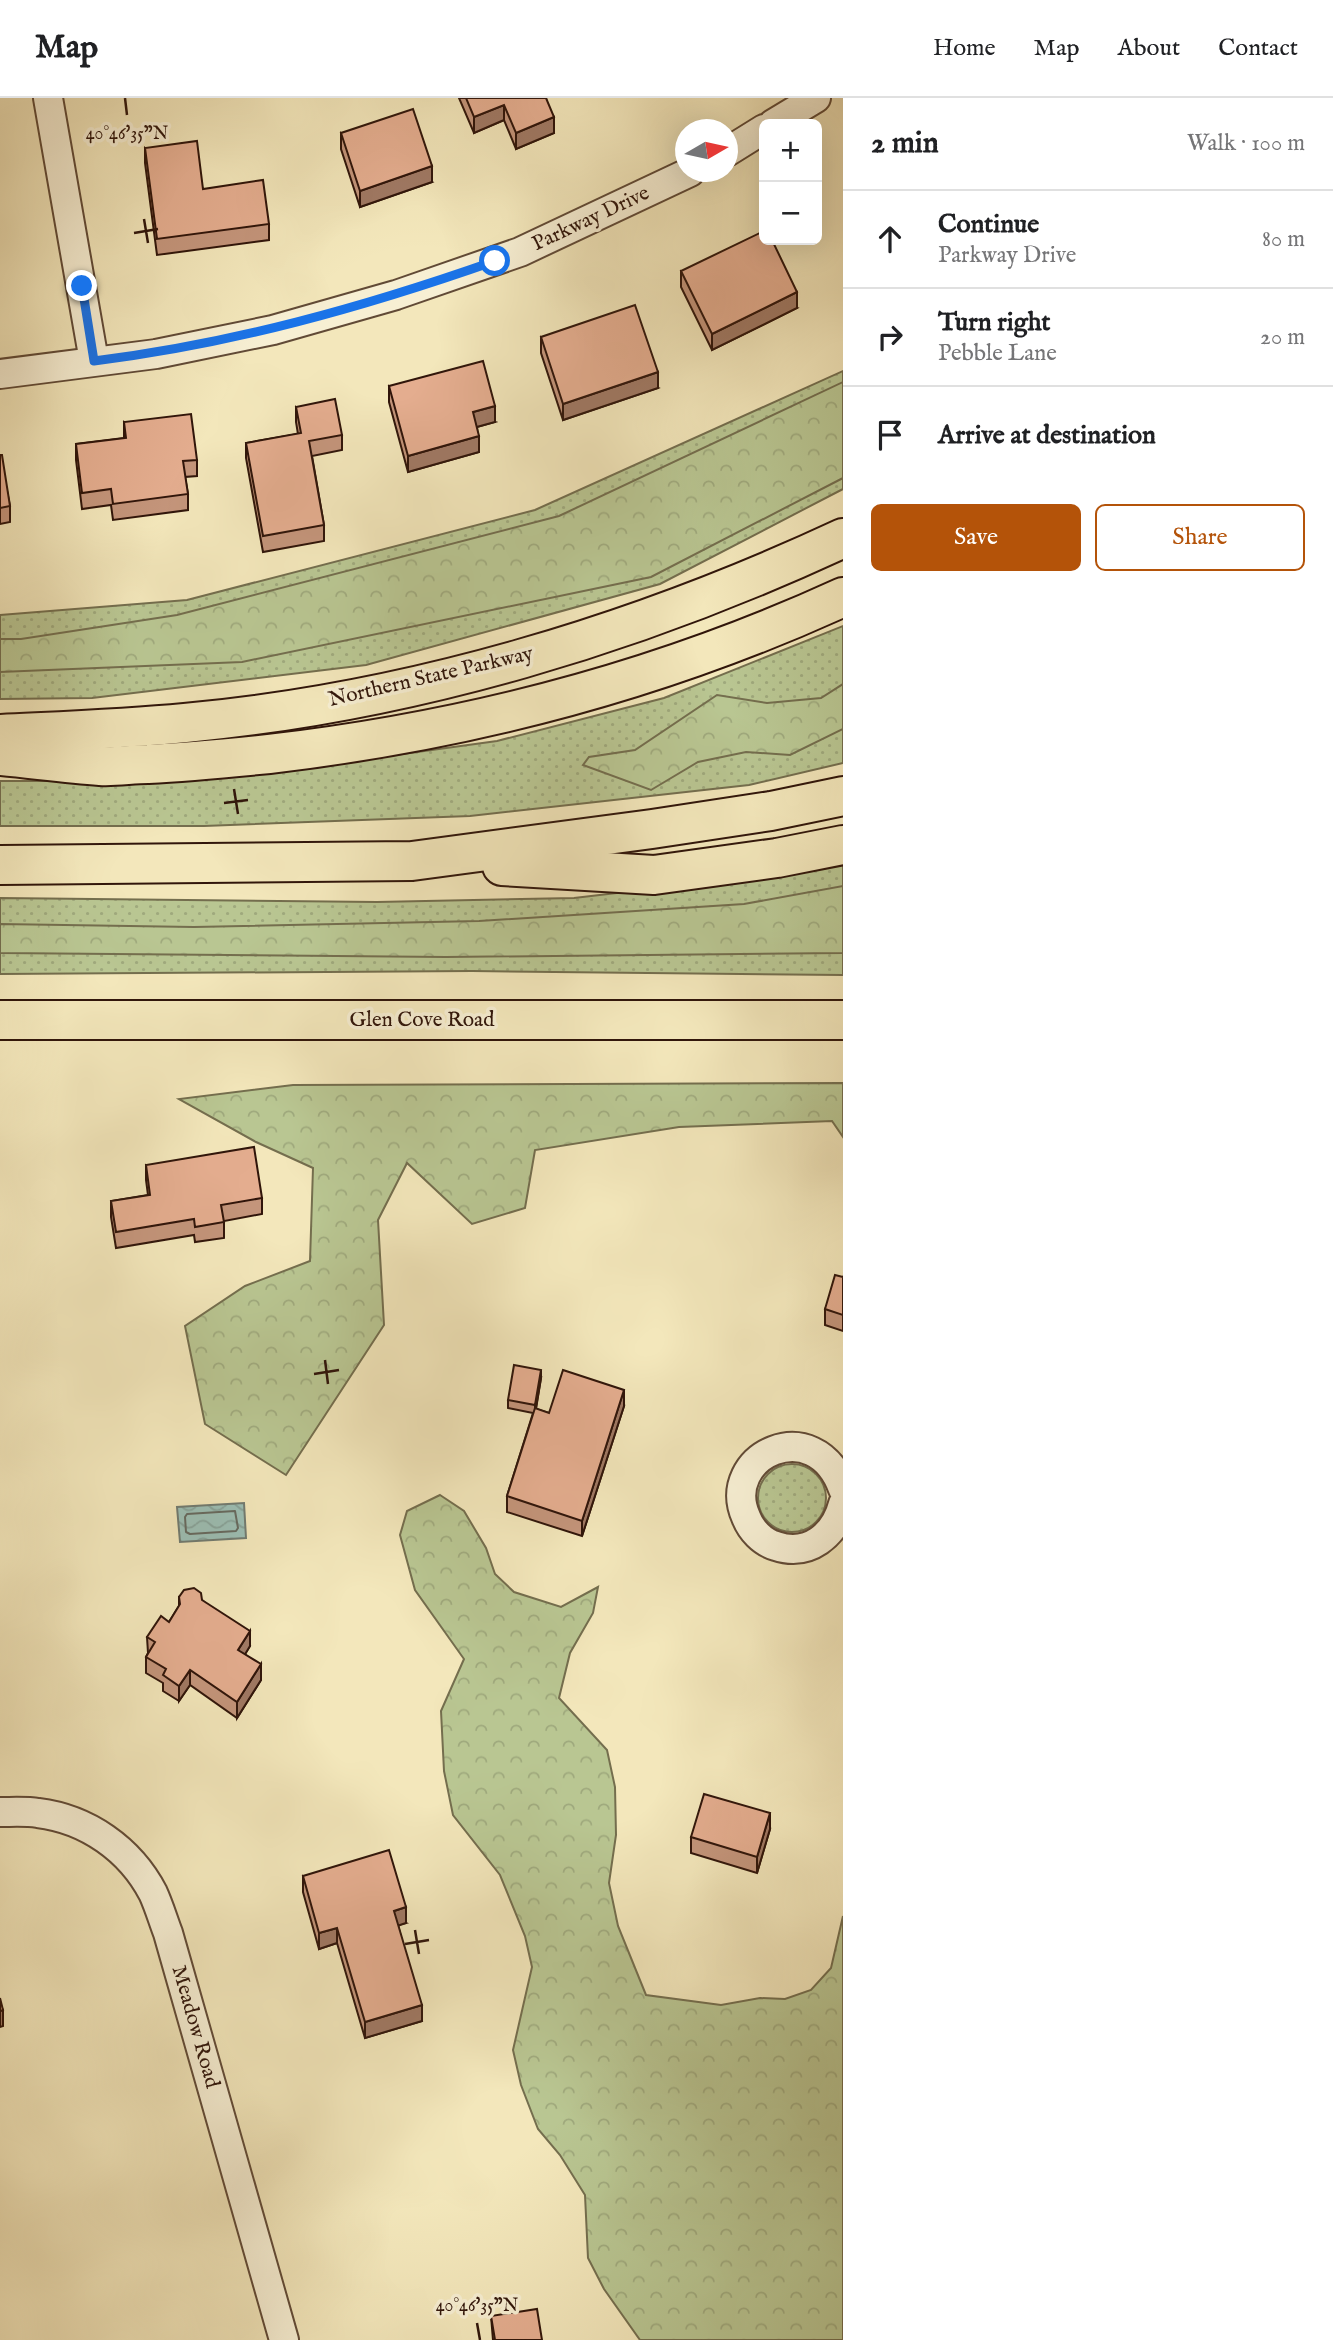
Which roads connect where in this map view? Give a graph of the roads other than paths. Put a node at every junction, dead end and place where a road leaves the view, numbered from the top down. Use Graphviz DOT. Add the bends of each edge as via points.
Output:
graph roads {
  1 [pos="48,98"];
  2 [pos="816,98"];
  3 [pos="781,119"];
  4 [pos="759,132"];
  5 [pos="738,145"];
  6 [pos="675,179"];
  7 [pos="94,361"];
  8 [pos="0,374"];
  9 [pos="843,538"];
  10 [pos="843,597"];
  11 [pos="0,734"];
  12 [pos="0,756"];
  13 [pos="843,796"];
  14 [pos="843,845"];
  15 [pos="412,861"];
  16 [pos="0,865"];
  17 [pos="0,1020"];
  18 [pos="843,1020"];
  19 [pos="843,1489"];
  20 [pos="843,1504"];
  21 [pos="837,1531"];
  22 [pos="0,1812"];
  23 [pos="284,2340"];
  1 -- 7 [label="street"];
  2 -- 3 [label="street"];
  4 -- 5 [label="street"];
  6 -- 7 [label="street, Parkway Drive" via="520,252 396,295 273,330 156,354"];
  7 -- 8 [label="street, Parkway Drive"];
  9 -- 11 [label="main road, Northern State Parkway" via="679,606 516,660 436,681 199,722"];
  10 -- 12 [label="main road" via="778,627 637,677 439,728 307,749 168,763 102,766"];
  13 -- 15 [label="main road" via="771,811"];
  14 -- 15 [label="main road" via="654,875"];
  15 -- 16 [label="main road"];
  17 -- 18 [label="main road, Glen Cove Road"];
  19 -- 21 [label="street" via="830,1463 817,1453 787,1447 759,1459 743,1485 741,1499 750,1526 775,1546 806,1548"];
  20 -- 21 [label="street"];
  22 -- 23 [label="street, Meadow Road" via="37,1812 98,1832 131,1860 153,1893"];
}
